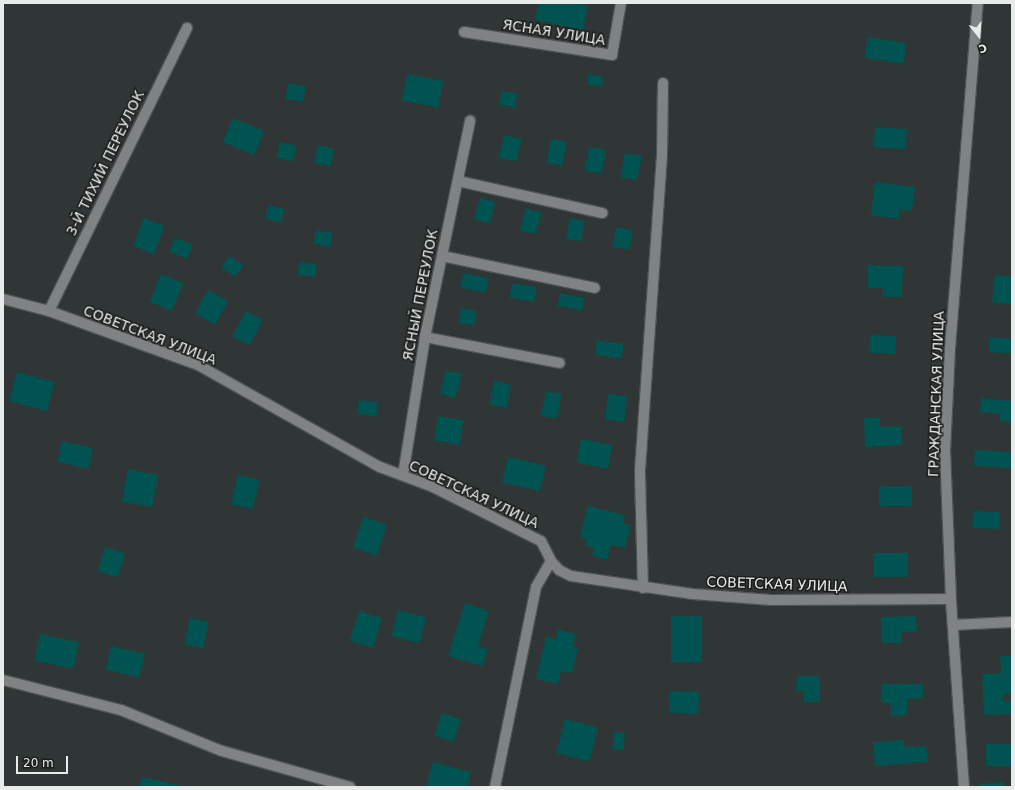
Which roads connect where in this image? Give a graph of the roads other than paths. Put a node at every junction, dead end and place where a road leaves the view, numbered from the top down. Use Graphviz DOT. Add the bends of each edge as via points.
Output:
graph roads {
  1 [pos="621,3"];
  2 [pos="978,3"];
  3 [pos="187,28"];
  4 [pos="464,32"];
  5 [pos="663,83"];
  6 [pos="470,121"];
  7 [pos="458,181"];
  8 [pos="602,213"];
  9 [pos="442,256"];
  10 [pos="595,288"];
  11 [pos="3,299"];
  12 [pos="49,311"];
  13 [pos="424,337"];
  14 [pos="560,363"];
  15 [pos="403,475"];
  16 [pos="551,561"];
  17 [pos="643,588"];
  18 [pos="951,599"];
  19 [pos="1012,622"];
  20 [pos="953,625"];
  21 [pos="3,680"];
  22 [pos="350,787"];
  23 [pos="495,787"];
  24 [pos="964,787"];
  1 -- 4 [label="street, ЯСНАЯ УЛИЦА" via="612,55"];
  2 -- 18 [label="street, ГРАЖДАНСКАЯ УЛИЦА" via="949,356 945,451"];
  3 -- 12 [label="street, 3-Й ТИХИЙ ПЕРЕУЛОК"];
  5 -- 17 [label="street" via="662,154 640,470"];
  6 -- 7 [label="street, ЯСНЫЙ ПЕРЕУЛОК"];
  7 -- 8 [label="street"];
  7 -- 9 [label="street, ЯСНЫЙ ПЕРЕУЛОК"];
  9 -- 10 [label="street"];
  9 -- 13 [label="street, ЯСНЫЙ ПЕРЕУЛОК"];
  11 -- 12 [label="street, СОВЕТСКАЯ УЛИЦА"];
  12 -- 15 [label="street, СОВЕТСКАЯ УЛИЦА" via="198,365 380,467"];
  13 -- 14 [label="street"];
  13 -- 15 [label="street, ЯСНЫЙ ПЕРЕУЛОК"];
  15 -- 16 [label="street, СОВЕТСКАЯ УЛИЦА" via="433,487 541,541"];
  16 -- 17 [label="street, СОВЕТСКАЯ УЛИЦА" via="559,570 571,576"];
  16 -- 23 [label="street" via="536,587"];
  17 -- 18 [label="street, СОВЕТСКАЯ УЛИЦА" via="771,600"];
  18 -- 20 [label="street, ГРАЖДАНСКАЯ УЛИЦА"];
  19 -- 20 [label="street"];
  20 -- 24 [label="street, ГРАЖДАНСКАЯ УЛИЦА"];
  21 -- 22 [label="street" via="121,710 222,751"];
}
